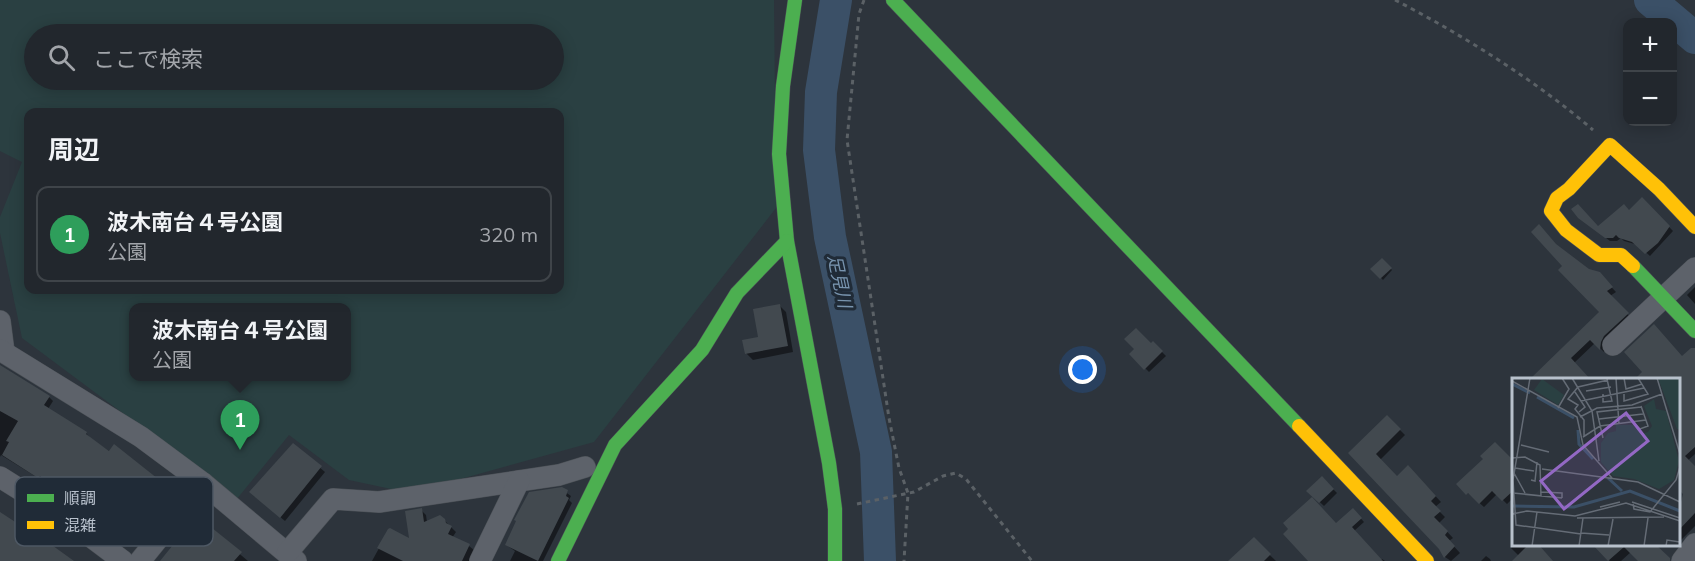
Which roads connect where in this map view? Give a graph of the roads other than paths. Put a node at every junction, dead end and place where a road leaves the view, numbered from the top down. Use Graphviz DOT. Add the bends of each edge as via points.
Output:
graph roads {
  1 [pos="795,0"];
  2 [pos="893,0"];
  3 [pos="1695,227"];
  4 [pos="787,241"];
  5 [pos="1695,268"];
  6 [pos="1664,299"];
  7 [pos="0,321"];
  8 [pos="1695,331"];
  9 [pos="1613,345"];
  10 [pos="2,351"];
  11 [pos="585,467"];
  12 [pos="0,477"];
  13 [pos="195,477"];
  14 [pos="519,481"];
  15 [pos="15,486"];
  16 [pos="213,491"];
  17 [pos="1695,544"];
  18 [pos="103,546"];
  19 [pos="152,546"];
  20 [pos="292,557"];
  21 [pos="123,561"];
  22 [pos="140,561"];
  23 [pos="480,561"];
  24 [pos="558,561"];
  25 [pos="835,561"];
  26 [pos="1427,561"];
  27 [pos="1682,561"];
  1 -- 4 [label="street" via="783,86 779,154"];
  2 -- 26 [label="street"];
  3 -- 6 [label="street" via="1610,145 1557,198 1551,210 1566,230 1599,255 1621,255"];
  4 -- 24 [label="street" via="737,293 702,350 615,445"];
  4 -- 25 [label="street" via="829,463 835,509"];
  5 -- 6 [label="street"];
  6 -- 8 [label="street"];
  6 -- 9 [label="street"];
  7 -- 10 [label="street"];
  10 -- 13 [label="street" via="141,437"];
  11 -- 14 [label="street"];
  12 -- 15 [label="street"];
  14 -- 20 [label="street" via="379,502 333,499"];
  14 -- 23 [label="street"];
  16 -- 20 [label="street"];
  17 -- 27 [label="street"];
  18 -- 21 [label="street"];
  19 -- 22 [label="street"];
}
